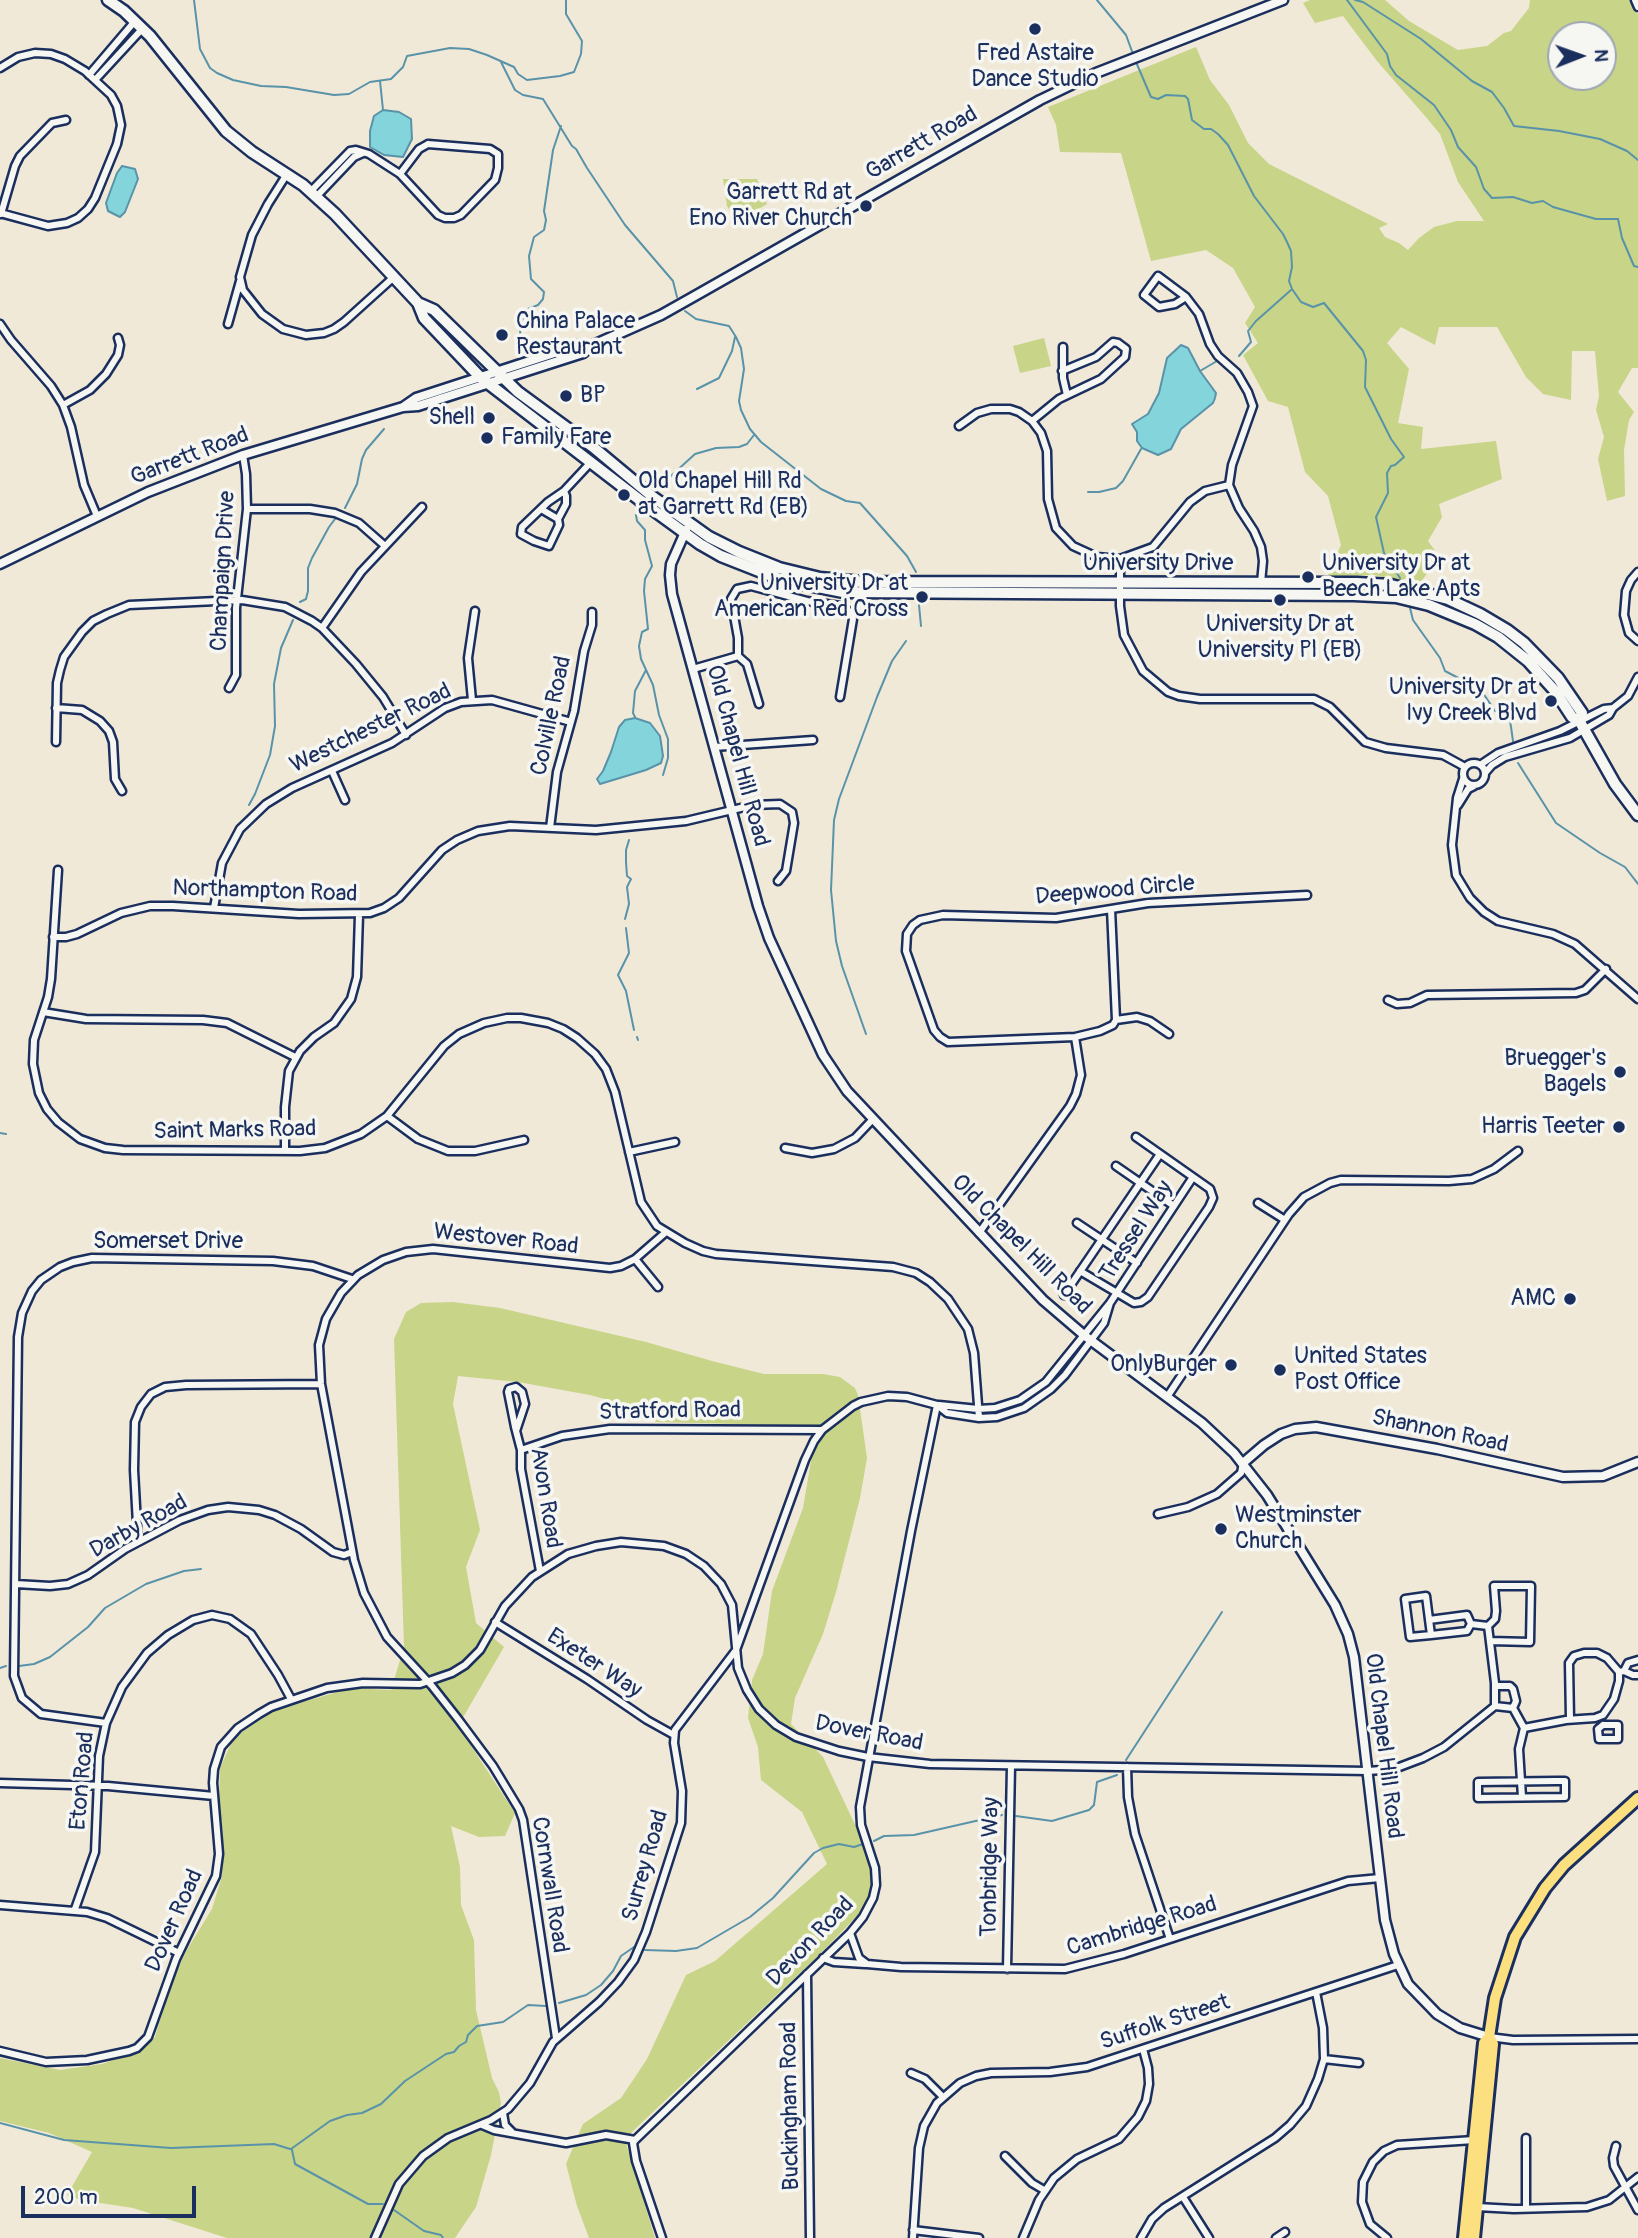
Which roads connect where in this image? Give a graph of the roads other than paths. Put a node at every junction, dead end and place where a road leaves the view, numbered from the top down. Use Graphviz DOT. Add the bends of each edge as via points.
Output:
graph roads {
  1 [pos="108,0"];
  2 [pos="1283,0"];
  3 [pos="1635,0"];
  4 [pos="1638,7"];
  5 [pos="139,24"];
  6 [pos="112,48"];
  7 [pos="119,54"];
  8 [pos="0,68"];
  9 [pos="89,75"];
  10 [pos="95,80"];
  11 [pos="66,120"];
  12 [pos="288,174"];
  13 [pos="400,174"];
  14 [pos="314,194"];
  15 [pos="1,214"];
  16 [pos="395,276"];
  17 [pos="240,279"];
  18 [pos="1186,297"];
  19 [pos="418,303"];
  20 [pos="0,324"];
  21 [pos="228,324"];
  22 [pos="118,338"];
  23 [pos="591,346"];
  24 [pos="1063,347"];
  25 [pos="1062,371"];
  26 [pos="496,372"];
  27 [pos="505,380"];
  28 [pos="485,381"];
  29 [pos="1067,396"];
  30 [pos="63,405"];
  31 [pos="1032,421"];
  32 [pos="959,426"];
  33 [pos="243,455"];
  34 [pos="592,461"];
  35 [pos="1229,485"];
  36 [pos="564,491"];
  37 [pos="422,507"];
  38 [pos="247,509"];
  39 [pos="541,509"];
  40 [pos="97,516"];
  41 [pos="558,519"];
  42 [pos="687,528"];
  43 [pos="385,546"];
  44 [pos="1120,559"];
  45 [pos="0,564"];
  46 [pos="1638,572"];
  47 [pos="1120,583"];
  48 [pos="1261,583"];
  49 [pos="1120,594"];
  50 [pos="237,600"];
  51 [pos="475,611"];
  52 [pos="592,612"];
  53 [pos="323,628"];
  54 [pos="1638,641"];
  55 [pos="738,656"];
  56 [pos="693,669"];
  57 [pos="1638,677"];
  58 [pos="229,688"];
  59 [pos="840,697"];
  60 [pos="472,700"];
  61 [pos="759,704"];
  62 [pos="57,708"];
  63 [pos="571,722"];
  64 [pos="1582,726"];
  65 [pos="406,735"];
  66 [pos="813,740"];
  67 [pos="56,742"];
  68 [pos="714,747"];
  69 [pos="1480,765"];
  70 [pos="1465,767"];
  71 [pos="332,771"];
  72 [pos="1485,773"];
  73 [pos="1463,779"];
  74 [pos="1474,786"];
  75 [pos="122,791"];
  76 [pos="345,800"];
  77 [pos="731,809"];
  78 [pos="1455,810"];
  79 [pos="1638,815"];
  80 [pos="550,828"];
  81 [pos="58,870"];
  82 [pos="778,881"];
  83 [pos="1307,895"];
  84 [pos="214,908"];
  85 [pos="1111,909"];
  86 [pos="359,915"];
  87 [pos="53,937"];
  88 [pos="1606,969"];
  89 [pos="1638,999"];
  90 [pos="1388,1000"];
  91 [pos="43,1012"];
  92 [pos="1116,1020"];
  93 [pos="1169,1034"];
  94 [pos="1075,1037"];
  95 [pos="295,1057"];
  96 [pos="387,1116"];
  97 [pos="873,1119"];
  98 [pos="1136,1137"];
  99 [pos="524,1140"];
  100 [pos="676,1142"];
  101 [pos="785,1148"];
  102 [pos="285,1151"];
  103 [pos="1518,1151"];
  104 [pos="629,1152"];
  105 [pos="1160,1154"];
  106 [pos="1116,1166"];
  107 [pos="1194,1177"];
  108 [pos="1139,1184"];
  109 [pos="1258,1203"];
  110 [pos="1174,1206"];
  111 [pos="1285,1220"];
  112 [pos="1077,1223"];
  113 [pos="666,1232"];
  114 [pos="979,1233"];
  115 [pos="1101,1240"];
  116 [pos="635,1259"];
  117 [pos="1137,1263"];
  118 [pos="1080,1271"];
  119 [pos="352,1279"];
  120 [pos="658,1287"];
  121 [pos="1117,1293"];
  122 [pos="1064,1295"];
  123 [pos="1088,1339"];
  124 [pos="321,1384"];
  125 [pos="1167,1397"];
  126 [pos="937,1405"];
  127 [pos="978,1409"];
  128 [pos="979,1418"];
  129 [pos="822,1430"];
  130 [pos="516,1431"];
  131 [pos="521,1450"];
  132 [pos="1638,1462"];
  133 [pos="1243,1463"];
  134 [pos="1158,1514"];
  135 [pos="138,1542"];
  136 [pos="352,1552"];
  137 [pos="540,1571"];
  138 [pos="16,1584"];
  139 [pos="1429,1620"];
  140 [pos="495,1622"];
  141 [pos="1471,1623"];
  142 [pos="1488,1626"];
  143 [pos="1431,1635"];
  144 [pos="1490,1642"];
  145 [pos="736,1650"];
  146 [pos="1638,1660"];
  147 [pos="1621,1671"];
  148 [pos="1638,1675"];
  149 [pos="428,1682"];
  150 [pos="1496,1686"];
  151 [pos="291,1699"];
  152 [pos="1495,1706"];
  153 [pos="1513,1708"];
  154 [pos="1600,1717"];
  155 [pos="1570,1719"];
  156 [pos="106,1723"];
  157 [pos="1603,1725"];
  158 [pos="1524,1728"];
  159 [pos="674,1735"];
  160 [pos="868,1757"];
  161 [pos="1011,1766"];
  162 [pos="1127,1768"];
  163 [pos="1368,1772"];
  164 [pos="1522,1782"];
  165 [pos="0,1783"];
  166 [pos="98,1786"];
  167 [pos="214,1796"];
  168 [pos="1522,1797"];
  169 [pos="1638,1798"];
  170 [pos="1380,1878"];
  171 [pos="0,1905"];
  172 [pos="75,1909"];
  173 [pos="849,1933"];
  174 [pos="1170,1939"];
  175 [pos="179,1953"];
  176 [pos="823,1958"];
  177 [pos="867,1964"];
  178 [pos="1398,1965"];
  179 [pos="1007,1969"];
  180 [pos="807,1974"];
  181 [pos="1315,1992"];
  182 [pos="1219,2024"];
  183 [pos="1222,2033"];
  184 [pos="1489,2036"];
  185 [pos="556,2038"];
  186 [pos="1638,2039"];
  187 [pos="1143,2049"];
  188 [pos="0,2051"];
  189 [pos="1324,2059"];
  190 [pos="1359,2063"];
  191 [pos="911,2073"];
  192 [pos="943,2096"];
  193 [pos="503,2113"];
  194 [pos="482,2124"];
  195 [pos="513,2133"];
  196 [pos="1526,2138"];
  197 [pos="635,2140"];
  198 [pos="1474,2140"];
  199 [pos="1616,2146"];
  200 [pos="1005,2156"];
  201 [pos="1638,2177"];
  202 [pos="1626,2188"];
  203 [pos="1044,2190"];
  204 [pos="1183,2197"];
  205 [pos="1477,2207"];
  206 [pos="1526,2208"];
  207 [pos="1638,2210"];
  208 [pos="914,2230"];
  209 [pos="1285,2232"];
  210 [pos="375,2238"];
  211 [pos="662,2238"];
  212 [pos="810,2238"];
  213 [pos="913,2238"];
  214 [pos="979,2238"];
  215 [pos="1023,2238"];
  216 [pos="1141,2238"];
  217 [pos="1209,2238"];
  218 [pos="1276,2238"];
  219 [pos="1387,2238"];
  220 [pos="1464,2238"];
  221 [pos="1474,2238"];
  1 -- 5 [label="main road"];
  2 -- 23 [label="street, Garrett Road" via="1021,109 673,308"];
  3 -- 4 [label="street"];
  5 -- 6 [label="street"];
  5 -- 7 [label="street"];
  5 -- 12 [label="main road" via="226,131"];
  6 -- 7 [label="street"];
  6 -- 9 [label="street"];
  7 -- 10 [label="street"];
  8 -- 9 [label="street" via="26,55 43,53 65,59"];
  9 -- 10 [label="street"];
  10 -- 15 [label="street" via="114,100 121,125 92,204 73,221 54,226"];
  11 -- 15 [label="street" via="52,123 20,156"];
  12 -- 14 [label="main road"];
  12 -- 17 [label="street" via="252,235"];
  13 -- 13 [label="street" via="438,215 454,218 495,180 499,159 493,150 428,144"];
  13 -- 14 [label="street" via="364,153 349,160"];
  14 -- 16 [label="main road"];
  16 -- 17 [label="street" via="334,329 312,335 283,329 268,320 243,290"];
  16 -- 19 [label="main road"];
  17 -- 21 [label="street"];
  18 -- 18 [label="street" via="1158,276 1144,295 1159,307"];
  18 -- 35 [label="street" via="1199,314 1210,344 1237,373 1253,406"];
  19 -- 26 [label="main road" via="434,310"];
  19 -- 28 [label="main road" via="424,318"];
  20 -- 30 [label="street"];
  22 -- 30 [label="street" via="118,355 106,374 90,390"];
  23 -- 26 [label="street, Garrett Road" via="579,345"];
  23 -- 27 [label="street, Garrett Road" via="583,354"];
  24 -- 25 [label="street"];
  25 -- 29 [label="street"];
  25 -- 29 [label="street" via="1096,358 1114,342 1126,349 1125,358 1108,373"];
  26 -- 27 [label="main road"];
  26 -- 28 [label="street, Garrett Road"];
  27 -- 28 [label="street, Garrett Road"];
  27 -- 42 [label="main road" via="587,442"];
  28 -- 33 [label="street, Garrett Road" via="416,398 403,407"];
  28 -- 34 [label="main road"];
  29 -- 31 [label="street"];
  30 -- 40 [label="street"];
  31 -- 32 [label="street" via="1010,409 991,410 977,413"];
  31 -- 44 [label="street" via="1047,451 1048,499 1056,528 1081,551"];
  33 -- 38 [label="street, Champaign Drive"];
  33 -- 40 [label="street, Garrett Road"];
  34 -- 36 [label="street"];
  34 -- 42 [label="main road"];
  35 -- 44 [label="street" via="1205,491 1190,502 1153,547"];
  35 -- 48 [label="street" via="1261,547"];
  36 -- 39 [label="street"];
  36 -- 41 [label="street" via="567,499"];
  37 -- 43 [label="street"];
  38 -- 43 [label="street" via="329,511 359,523"];
  38 -- 50 [label="street, Champaign Drive"];
  39 -- 41 [label="street"];
  39 -- 41 [label="street" via="520,531 527,539 549,545"];
  40 -- 45 [label="street, Garrett Road"];
  42 -- 47 [label="main road, University Drive" via="753,559 842,581"];
  42 -- 49 [label="main road, University Drive" via="740,565 823,590"];
  42 -- 56 [label="street, Old Chapel Hill Road" via="673,558 670,581"];
  43 -- 53 [label="street" via="350,586"];
  44 -- 47 [label="street"];
  46 -- 54 [label="street" via="1626,591 1624,615 1629,633"];
  47 -- 48 [label="main road, University Drive"];
  47 -- 49 [label="street"];
  48 -- 64 [label="main road, University Drive" via="1391,585 1462,605 1507,630 1548,666 1582,713"];
  49 -- 64 [label="main road, University Drive" via="1354,595 1429,604 1475,624 1516,650"];
  49 -- 70 [label="street" via="1122,626 1131,650 1147,675 1168,692 1200,699 1314,699 1330,707 1365,742 1443,754"];
  50 -- 53 [label="street" via="285,607"];
  50 -- 58 [label="street, Champaign Drive" via="236,675"];
  50 -- 62 [label="street" via="139,603 93,621 64,657"];
  51 -- 60 [label="street" via="468,658"];
  52 -- 63 [label="street, Colville Road"];
  53 -- 65 [label="street" via="383,697"];
  55 -- 56 [label="street"];
  55 -- 59 [label="street" via="731,599 737,589 751,586 840,606 853,619"];
  55 -- 61 [label="street" via="747,664"];
  56 -- 68 [label="street, Old Chapel Hill Road"];
  57 -- 64 [label="street" via="1628,696"];
  60 -- 63 [label="street, Westchester Road" via="503,702"];
  60 -- 65 [label="street, Westchester Road" via="445,708"];
  62 -- 67 [label="street"];
  62 -- 75 [label="street" via="82,710 109,731 115,779"];
  63 -- 80 [label="street, Colville Road" via="557,772"];
  64 -- 69 [label="street" via="1498,753"];
  64 -- 72 [label="street" via="1570,738 1505,757"];
  64 -- 79 [label="main road, University Drive"];
  65 -- 71 [label="street, Westchester Road"];
  66 -- 68 [label="street"];
  68 -- 77 [label="street, Old Chapel Hill Road"];
  69 -- 70 [label="street"];
  69 -- 72 [label="street"];
  70 -- 73 [label="street"];
  71 -- 76 [label="street"];
  71 -- 84 [label="street, Westchester Road" via="275,797 245,823 222,863"];
  72 -- 74 [label="street" via="1482,782"];
  73 -- 74 [label="street"];
  73 -- 78 [label="street"];
  74 -- 78 [label="street"];
  77 -- 80 [label="street, Northampton Road" via="656,824 596,830"];
  77 -- 82 [label="street, Northampton Road" via="780,804 792,812 786,871"];
  77 -- 97 [label="street, Old Chapel Hill Road" via="769,938 823,1055"];
  78 -- 88 [label="street" via="1452,845 1456,874 1476,905 1498,921 1565,939"];
  80 -- 86 [label="street, Northampton Road" via="491,828 461,838 442,850 391,904"];
  81 -- 87 [label="street, Saint Marks Road"];
  83 -- 85 [label="street, Deepwood Circle"];
  84 -- 86 [label="street, Northampton Road"];
  84 -- 87 [label="street, Northampton Road" via="150,906 121,913 77,934"];
  85 -- 92 [label="street"];
  85 -- 94 [label="street, Deepwood Circle" via="1056,918 943,915 913,925 906,939 922,998 934,1030 943,1040"];
  86 -- 95 [label="street" via="357,977 351,999 334,1023"];
  87 -- 91 [label="street, Saint Marks Road" via="51,979"];
  88 -- 89 [label="street"];
  88 -- 90 [label="street" via="1576,993 1427,995 1397,1004"];
  91 -- 95 [label="street" via="86,1019 227,1023"];
  91 -- 102 [label="street, Saint Marks Road" via="32,1049 37,1087 54,1117 80,1139 114,1149"];
  92 -- 93 [label="street, Deepwood Circle" via="1142,1018"];
  92 -- 94 [label="street, Deepwood Circle" via="1100,1031"];
  94 -- 114 [label="street" via="1081,1075 1076,1094"];
  95 -- 102 [label="street" via="286,1090"];
  96 -- 99 [label="street" via="418,1139 448,1151 475,1152"];
  96 -- 102 [label="street, Saint Marks Road" via="334,1145"];
  96 -- 104 [label="street, Saint Marks Road" via="435,1055 459,1034 495,1020 535,1020 563,1029 599,1059 615,1092"];
  97 -- 101 [label="street" via="855,1138 834,1149 812,1153"];
  97 -- 114 [label="street, Old Chapel Hill Road"];
  98 -- 105 [label="street"];
  100 -- 104 [label="street"];
  103 -- 111 [label="street" via="1472,1179 1333,1182 1304,1197"];
  104 -- 113 [label="street, Saint Marks Road" via="641,1202"];
  105 -- 107 [label="street"];
  105 -- 108 [label="street"];
  106 -- 108 [label="street"];
  107 -- 110 [label="street, Tressel Way"];
  107 -- 121 [label="street" via="1210,1189 1209,1207 1148,1297 1134,1303"];
  108 -- 110 [label="street"];
  108 -- 115 [label="street"];
  109 -- 111 [label="street"];
  110 -- 117 [label="street, Tressel Way"];
  111 -- 125 [label="street"];
  112 -- 115 [label="street"];
  113 -- 116 [label="street, Westover Road"];
  113 -- 127 [label="street" via="716,1254 893,1267 916,1273 948,1299 968,1329"];
  114 -- 123 [label="street, Old Chapel Hill Road"];
  115 -- 117 [label="street"];
  115 -- 118 [label="street"];
  116 -- 119 [label="street, Westover Road" via="621,1266 599,1267 420,1250 376,1263"];
  116 -- 120 [label="street"];
  117 -- 121 [label="street, Tressel Way"];
  118 -- 121 [label="street"];
  118 -- 122 [label="street"];
  119 -- 124 [label="street, Westover Road" via="323,1328 318,1353"];
  119 -- 138 [label="street, Somerset Drive" via="313,1266 273,1261 93,1258 65,1265 41,1280 25,1305 19,1327"];
  121 -- 123 [label="street, Tressel Way"];
  123 -- 125 [label="street, Old Chapel Hill Road"];
  123 -- 127 [label="street" via="1034,1392 1007,1405"];
  123 -- 128 [label="street" via="1065,1375 1038,1400 1010,1413"];
  124 -- 135 [label="street" via="186,1385 151,1394 135,1422"];
  124 -- 136 [label="street, Westover Road"];
  125 -- 133 [label="street, Old Chapel Hill Road"];
  126 -- 127 [label="street"];
  126 -- 128 [label="street" via="947,1413"];
  126 -- 129 [label="street" via="898,1396 878,1398 845,1410"];
  126 -- 160 [label="street, Devon Road"];
  127 -- 128 [label="street"];
  129 -- 131 [label="street, Stratford Road" via="610,1429 562,1436"];
  129 -- 145 [label="street" via="805,1460"];
  130 -- 130 [label="street, Avon Road" via="508,1392 516,1387 525,1404"];
  130 -- 131 [label="street, Avon Road"];
  131 -- 137 [label="street, Avon Road"];
  132 -- 133 [label="street, Shannon Road" via="1603,1476 1563,1477 1316,1426 1281,1434"];
  133 -- 134 [label="street" via="1242,1471 1217,1494"];
  133 -- 163 [label="street, Old Chapel Hill Road" via="1343,1622 1356,1665"];
  135 -- 136 [label="street, Darby Road" via="188,1516 228,1507 275,1515 333,1552"];
  135 -- 138 [label="street, Darby Road" via="68,1584"];
  136 -- 149 [label="street, Westover Road" via="363,1593 380,1627"];
  137 -- 140 [label="street, Dover Road"];
  137 -- 145 [label="street, Dover Road" via="568,1555 605,1544 638,1542 681,1552 704,1566 724,1589 734,1612"];
  138 -- 156 [label="street, Somerset Drive" via="14,1670 22,1698 46,1716"];
  139 -- 141 [label="street" via="1467,1615"];
  139 -- 143 [label="street"];
  139 -- 143 [label="street" via="1426,1596 1405,1599 1410,1637"];
  140 -- 149 [label="street, Dover Road" via="471,1660"];
  140 -- 159 [label="street, Exeter Way"];
  141 -- 142 [label="street"];
  141 -- 143 [label="street" via="1466,1631"];
  142 -- 144 [label="street"];
  142 -- 144 [label="street" via="1496,1615 1494,1586 1531,1586 1530,1642"];
  144 -- 150 [label="street"];
  145 -- 159 [label="street"];
  145 -- 160 [label="street, Dover Road" via="747,1690 776,1725 796,1737"];
  146 -- 147 [label="street"];
  147 -- 148 [label="street"];
  147 -- 154 [label="street" via="1614,1699"];
  147 -- 155 [label="street" via="1597,1653 1574,1656 1569,1663"];
  149 -- 151 [label="street, Dover Road" via="346,1684"];
  149 -- 185 [label="street, Cornwall Road" via="493,1766 523,1820"];
  150 -- 152 [label="street"];
  150 -- 153 [label="street" via="1513,1689"];
  151 -- 156 [label="street, Eton Road" via="251,1634 235,1620 207,1616 177,1629 147,1653 122,1686"];
  151 -- 167 [label="street, Dover Road" via="246,1721 225,1742 215,1766"];
  152 -- 153 [label="street"];
  152 -- 163 [label="street, Dover Road" via="1423,1758 1394,1769"];
  153 -- 158 [label="street"];
  154 -- 155 [label="street"];
  154 -- 157 [label="street"];
  155 -- 158 [label="street"];
  156 -- 166 [label="street, Eton Road"];
  158 -- 164 [label="street" via="1519,1749"];
  159 -- 185 [label="street, Surrey Road" via="682,1791 681,1823 638,1954 599,2002"];
  160 -- 161 [label="street, Dover Road"];
  160 -- 173 [label="street, Devon Road" via="860,1813 875,1863 876,1885 868,1910"];
  161 -- 162 [label="street, Dover Road"];
  161 -- 179 [label="street, Tonbridge Way"];
  162 -- 163 [label="street, Dover Road"];
  162 -- 174 [label="street" via="1135,1834"];
  163 -- 170 [label="street, Old Chapel Hill Road"];
  164 -- 168 [label="street"];
  164 -- 168 [label="street" via="1565,1782 1565,1797"];
  164 -- 168 [label="street" via="1478,1782 1478,1798"];
  165 -- 166 [label="street"];
  166 -- 167 [label="street"];
  166 -- 172 [label="street, Eton Road" via="95,1852"];
  167 -- 175 [label="street, Dover Road" via="218,1865"];
  169 -- 184 [label="main road" via="1564,1865 1531,1908 1507,1955"];
  170 -- 174 [label="street, Cambridge Road" via="1348,1881"];
  170 -- 178 [label="street, Old Chapel Hill Road" via="1385,1920"];
  171 -- 172 [label="street"];
  172 -- 175 [label="street" via="107,1918"];
  173 -- 176 [label="street, Devon Road"];
  173 -- 177 [label="street" via="859,1958"];
  174 -- 179 [label="street, Cambridge Road" via="1065,1969"];
  175 -- 188 [label="street, Dover Road" via="151,2031 137,2048 98,2059 53,2062"];
  176 -- 177 [label="street, Cambridge Road"];
  176 -- 180 [label="street, Devon Road"];
  177 -- 179 [label="street, Cambridge Road"];
  178 -- 181 [label="street, Suffolk Street"];
  178 -- 184 [label="street, Old Chapel Hill Road" via="1415,1993 1437,2014 1460,2028"];
  180 -- 197 [label="street, Devon Road"];
  180 -- 212 [label="street, Buckingham Road"];
  181 -- 182 [label="street, Suffolk Street"];
  181 -- 189 [label="street"];
  182 -- 183 [label="street"];
  182 -- 187 [label="street, Suffolk Street"];
  184 -- 186 [label="street, Old Chapel Hill Road"];
  184 -- 198 [label="main road" via="1484,2043"];
  184 -- 205 [label="main road" via="1493,2044"];
  185 -- 193 [label="street, Surrey Road" via="520,2097"];
  187 -- 192 [label="street, Suffolk Street" via="1087,2067 975,2076"];
  187 -- 203 [label="street" via="1149,2084 1133,2126 1112,2144 1070,2163"];
  189 -- 190 [label="street"];
  189 -- 204 [label="street" via="1306,2106 1290,2125"];
  191 -- 192 [label="street"];
  192 -- 208 [label="street" via="921,2137"];
  193 -- 194 [label="street, Surrey Road"];
  193 -- 195 [label="street" via="505,2125"];
  194 -- 195 [label="street"];
  194 -- 210 [label="street, Surrey Road" via="448,2138 423,2156 399,2184"];
  195 -- 197 [label="street" via="566,2143 606,2135"];
  196 -- 206 [label="street"];
  197 -- 211 [label="street" via="635,2155"];
  198 -- 219 [label="street" via="1397,2145 1373,2162 1363,2182 1362,2202 1370,2224"];
  198 -- 220 [label="main road"];
  199 -- 202 [label="street" via="1614,2166"];
  200 -- 203 [label="street"];
  201 -- 202 [label="street"];
  202 -- 206 [label="street" via="1587,2207"];
  202 -- 207 [label="street"];
  203 -- 215 [label="street"];
  204 -- 216 [label="street" via="1152,2219"];
  204 -- 217 [label="street"];
  205 -- 206 [label="street"];
  205 -- 221 [label="main road"];
  208 -- 213 [label="street"];
  208 -- 214 [label="street"];
  209 -- 218 [label="street"];
}
